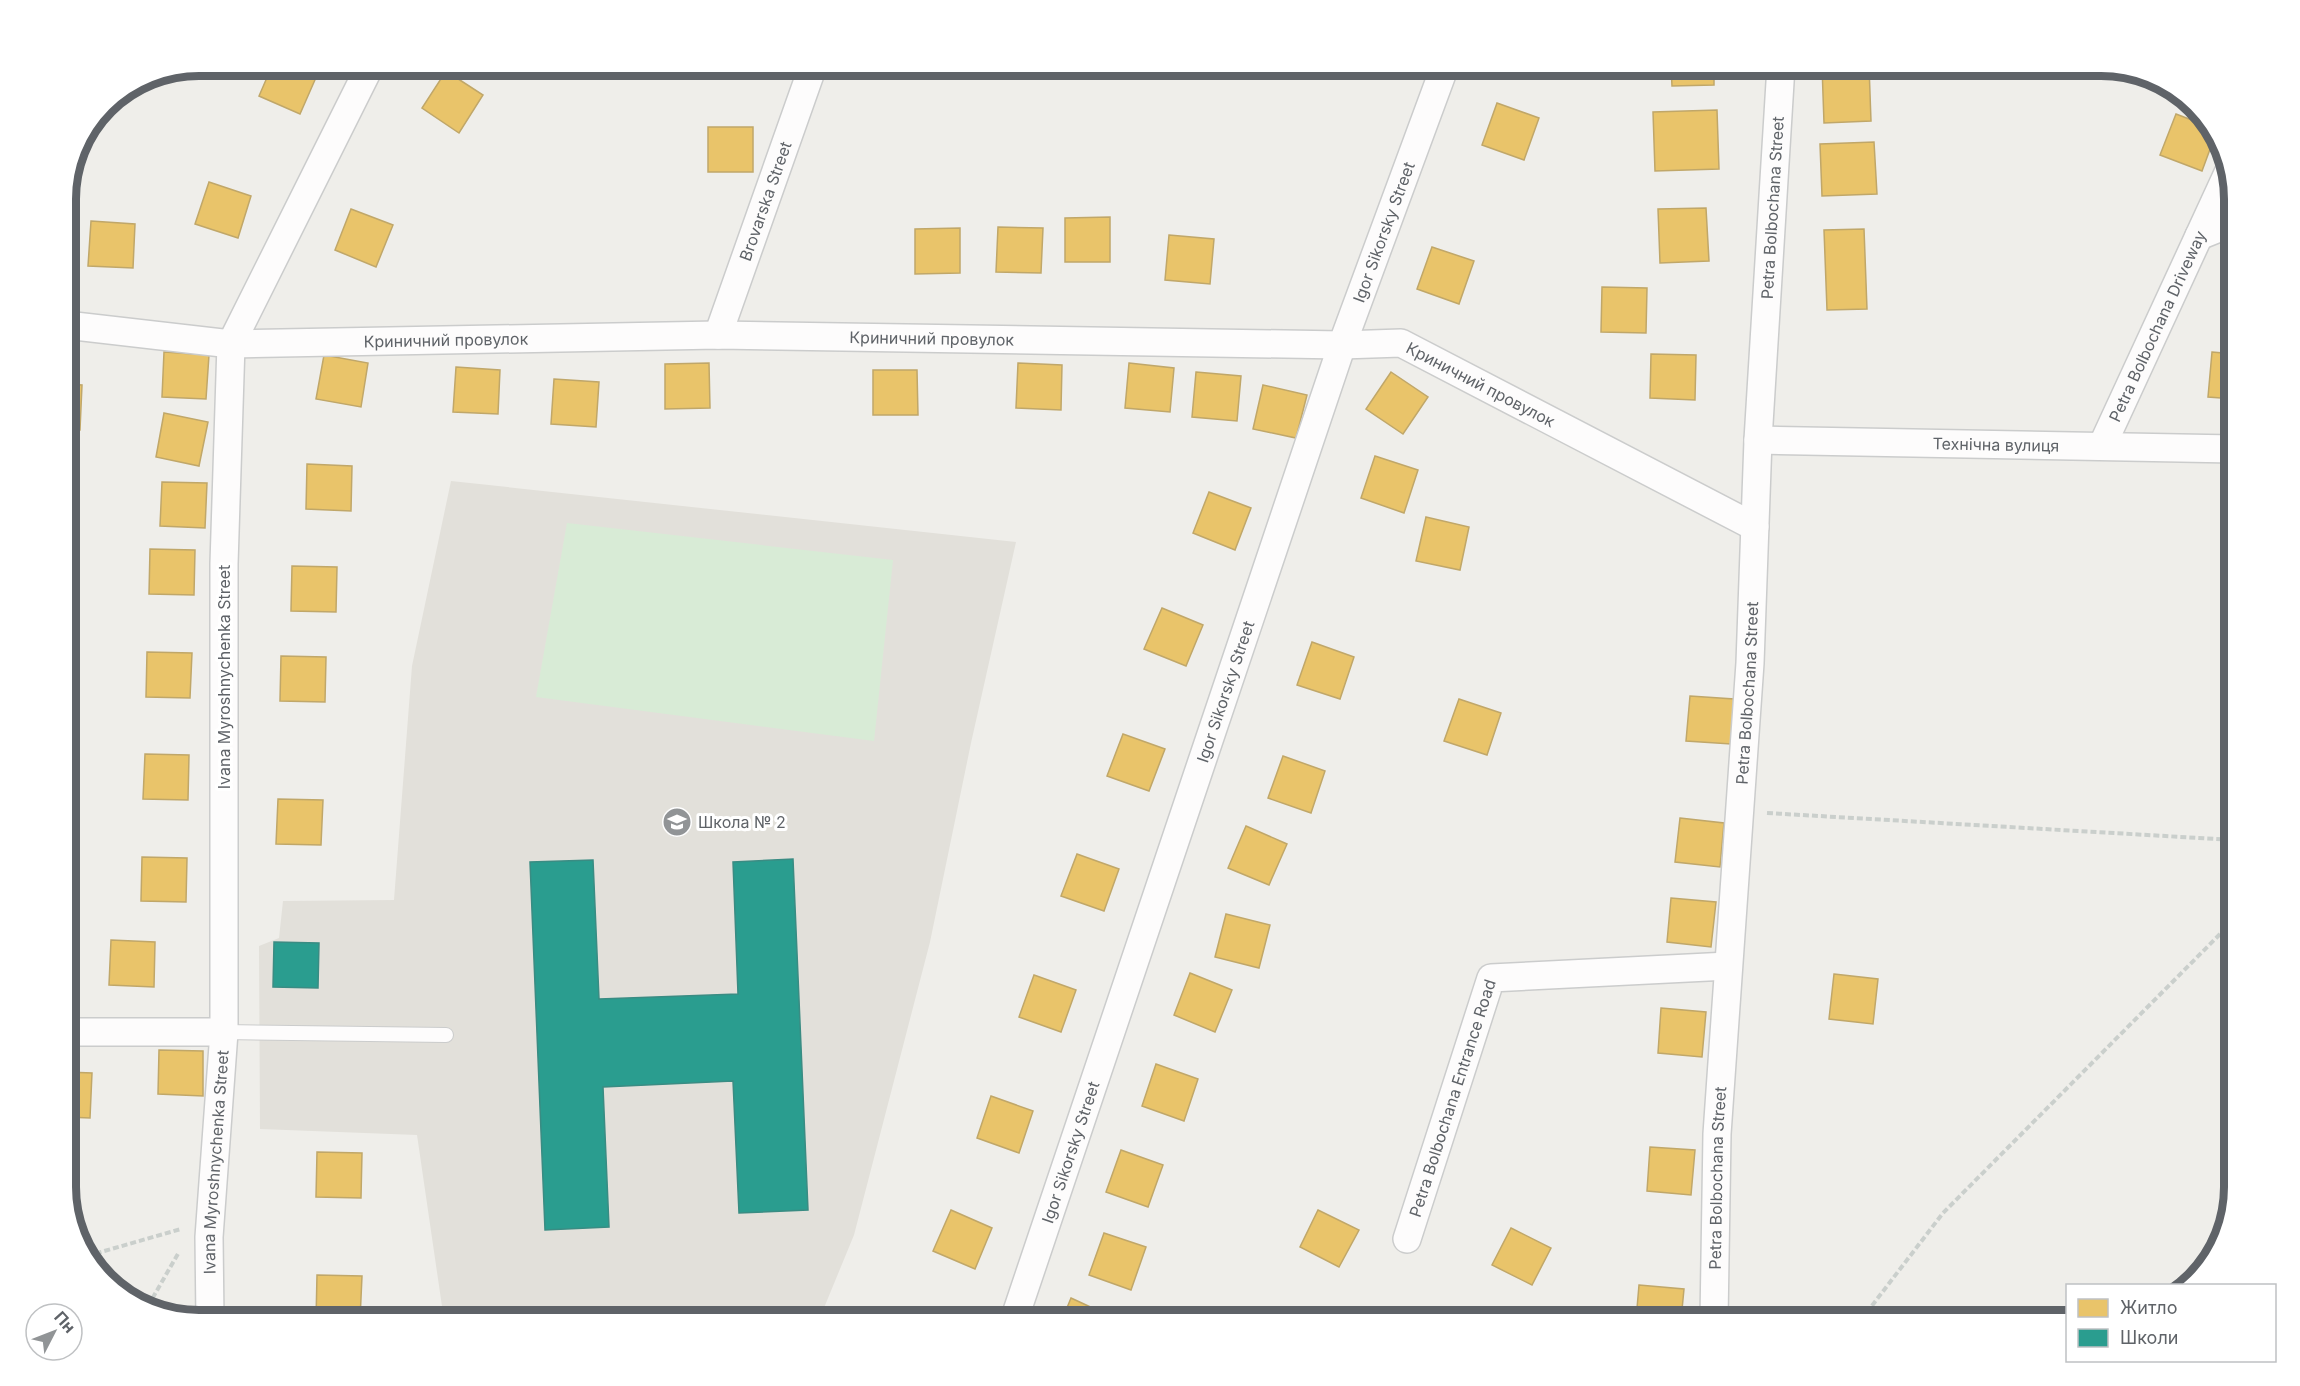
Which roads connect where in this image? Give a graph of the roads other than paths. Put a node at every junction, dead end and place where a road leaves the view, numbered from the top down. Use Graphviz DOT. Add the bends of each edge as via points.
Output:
graph roads {
  1 [pos="365,76"];
  2 [pos="809,76"];
  3 [pos="1441,76"];
  4 [pos="1780,76"];
  5 [pos="2222,186"];
  6 [pos="2223,226"];
  7 [pos="2199,236"];
  8 [pos="77,326"];
  9 [pos="718,335"];
  10 [pos="231,344"];
  11 [pos="1342,345"];
  12 [pos="1758,440"];
  13 [pos="2102,446"];
  14 [pos="2223,449"];
  15 [pos="1755,527"];
  16 [pos="1728,966"];
  17 [pos="77,1032"];
  18 [pos="224,1032"];
  19 [pos="446,1035"];
  20 [pos="1407,1239"];
  21 [pos="210,1310"];
  22 [pos="1017,1310"];
  23 [pos="1714,1310"];
  1 -- 10 [label="street, Ivana Myroshnychenka Street"];
  2 -- 9 [label="street, Brovarska Street"];
  3 -- 11 [label="street, Igor Sikorsky Street"];
  4 -- 12 [label="street, Petra Bolbochana Street"];
  5 -- 7 [label="street, Petra Bolbochana Driveway"];
  6 -- 7 [label="street"];
  7 -- 13 [label="street, Petra Bolbochana Driveway"];
  8 -- 10 [label="street, Криничний провулок"];
  9 -- 10 [label="street, Криничний провулок"];
  9 -- 11 [label="street, Криничний провулок"];
  10 -- 18 [label="street, Ivana Myroshnychenka Street" via="224,564"];
  11 -- 15 [label="street, Криничний провулок" via="1401,344"];
  11 -- 22 [label="street, Igor Sikorsky Street"];
  12 -- 13 [label="street, Технічна вулиця"];
  12 -- 15 [label="street, Petra Bolbochana Street"];
  13 -- 14 [label="street, Технічна вулиця"];
  15 -- 16 [label="street, Petra Bolbochana Street" via="1750,663"];
  16 -- 20 [label="street, Petra Bolbochana Entrance Road" via="1491,978"];
  16 -- 23 [label="street, Petra Bolbochana Street" via="1717,1134"];
  17 -- 18 [label="street"];
  18 -- 19 [label="lane"];
  18 -- 21 [label="street, Ivana Myroshnychenka Street" via="211,1213"];
}
